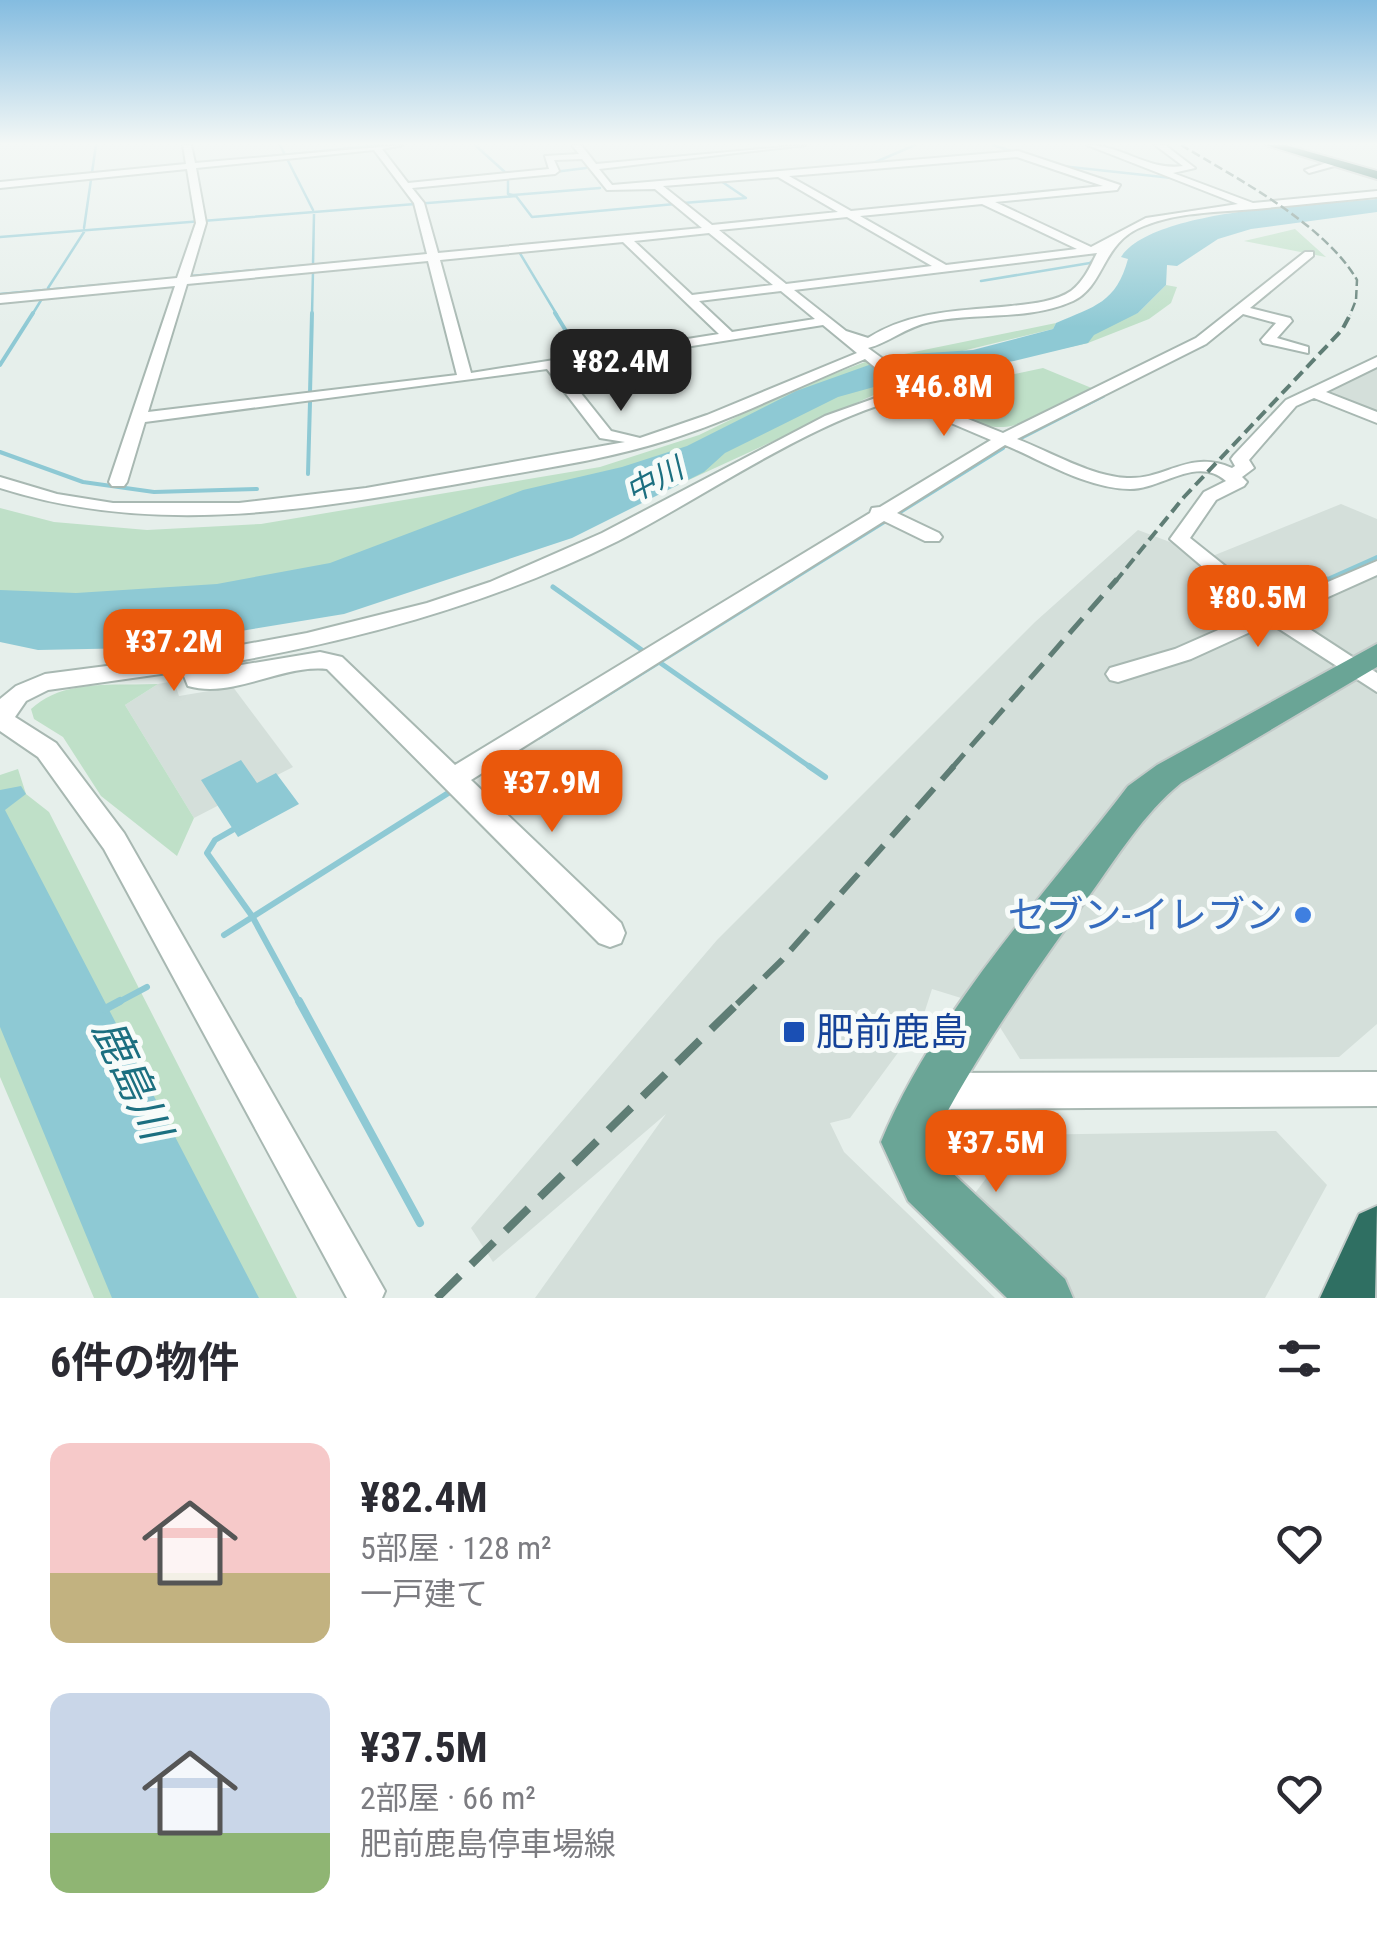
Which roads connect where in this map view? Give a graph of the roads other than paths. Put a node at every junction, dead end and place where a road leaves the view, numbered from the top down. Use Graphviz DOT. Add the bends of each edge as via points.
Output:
graph roads {
  1 [pos="197,206"];
  2 [pos="420,206"];
  3 [pos="681,206"];
  4 [pos="836,206"];
  5 [pos="936,206"];
  6 [pos="994,206"];
  7 [pos="1252,206"];
  8 [pos="1256,206"];
  9 [pos="850,214"];
  10 [pos="711,229"];
  11 [pos="626,238"];
  12 [pos="1098,250"];
  13 [pos="1309,254"];
  14 [pos="433,256"];
  15 [pos="943,268"];
  16 [pos="182,281"];
  17 [pos="784,287"];
  18 [pos="0,298"];
  19 [pos="687,298"];
  20 [pos="1245,310"];
  21 [pos="831,326"];
  22 [pos="729,336"];
  23 [pos="1303,350"];
  24 [pos="868,355"];
  25 [pos="1377,362"];
  26 [pos="551,365"];
  27 [pos="465,378"];
  28 [pos="910,389"];
  29 [pos="1313,392"];
  30 [pos="138,418"];
  31 [pos="1377,418"];
  32 [pos="704,421"];
  33 [pos="1002,440"];
  34 [pos="1232,475"];
  35 [pos="0,482"];
  36 [pos="118,482"];
  37 [pos="887,516"];
  38 [pos="932,537"];
  39 [pos="1377,567"];
  40 [pos="1273,615"];
  41 [pos="192,664"];
  42 [pos="1368,668"];
  43 [pos="1118,674"];
  44 [pos="453,780"];
  45 [pos="610,933"];
  46 [pos="1377,1089"];
  47 [pos="930,1092"];
  48 [pos="1377,1232"];
  49 [pos="365,1291"];
  50 [pos="1046,1298"];
  51 [pos="1347,1298"];
  1 -- 16 [label="street" via="200,222"];
  2 -- 14 [label="street"];
  3 -- 10 [label="street"];
  4 -- 9 [label="street"];
  5 -- 9 [label="street"];
  6 -- 12 [label="street"];
  7 -- 8 [label="street"];
  7 -- 12 [label="street" via="1134,226"];
  9 -- 10 [label="street"];
  9 -- 15 [label="street"];
  10 -- 11 [label="street"];
  10 -- 17 [label="street"];
  11 -- 14 [label="street"];
  11 -- 19 [label="street"];
  12 -- 15 [label="street"];
  12 -- 21 [label="street" via="1088,282 1069,298 912,321 869,344"];
  13 -- 20 [label="street"];
  14 -- 16 [label="street"];
  14 -- 27 [label="street"];
  15 -- 17 [label="street"];
  16 -- 18 [label="street"];
  16 -- 30 [label="street"];
  17 -- 19 [label="street"];
  17 -- 21 [label="street"];
  19 -- 22 [label="street"];
  20 -- 23 [label="street" via="1285,321 1268,340"];
  20 -- 33 [label="street" via="1201,341"];
  21 -- 22 [label="street"];
  21 -- 24 [label="street"];
  22 -- 26 [label="street"];
  24 -- 28 [label="street"];
  24 -- 32 [label="street"];
  25 -- 29 [label="street"];
  26 -- 27 [label="street"];
  26 -- 32 [label="street" via="613,438"];
  27 -- 30 [label="street"];
  28 -- 33 [label="street"];
  28 -- 41 [label="street" via="832,418 621,532 466,597 354,630"];
  29 -- 31 [label="street"];
  29 -- 34 [label="street" via="1291,403 1240,459 1245,468"];
  30 -- 36 [label="street"];
  32 -- 35 [label="street" via="587,456 266,507 146,510 76,502"];
  33 -- 34 [label="street" via="1118,482 1138,483 1198,464"];
  33 -- 37 [label="street"];
  34 -- 40 [label="street" via="1238,482 1210,496 1180,539"];
  37 -- 38 [label="street"];
  37 -- 44 [label="street"];
  39 -- 40 [label="street"];
  40 -- 42 [label="street"];
  40 -- 43 [label="street"];
  41 -- 44 [label="street" via="196,680 334,662"];
  41 -- 49 [label="street" via="46,682 4,708 2,720 47,750 114,841"];
  42 -- 47 [label="main road" via="1141,796 963,1036"];
  44 -- 45 [label="street"];
  46 -- 47 [label="street"];
  47 -- 50 [label="main road" via="905,1142 926,1183"];
  48 -- 51 [label="highway"];
}
